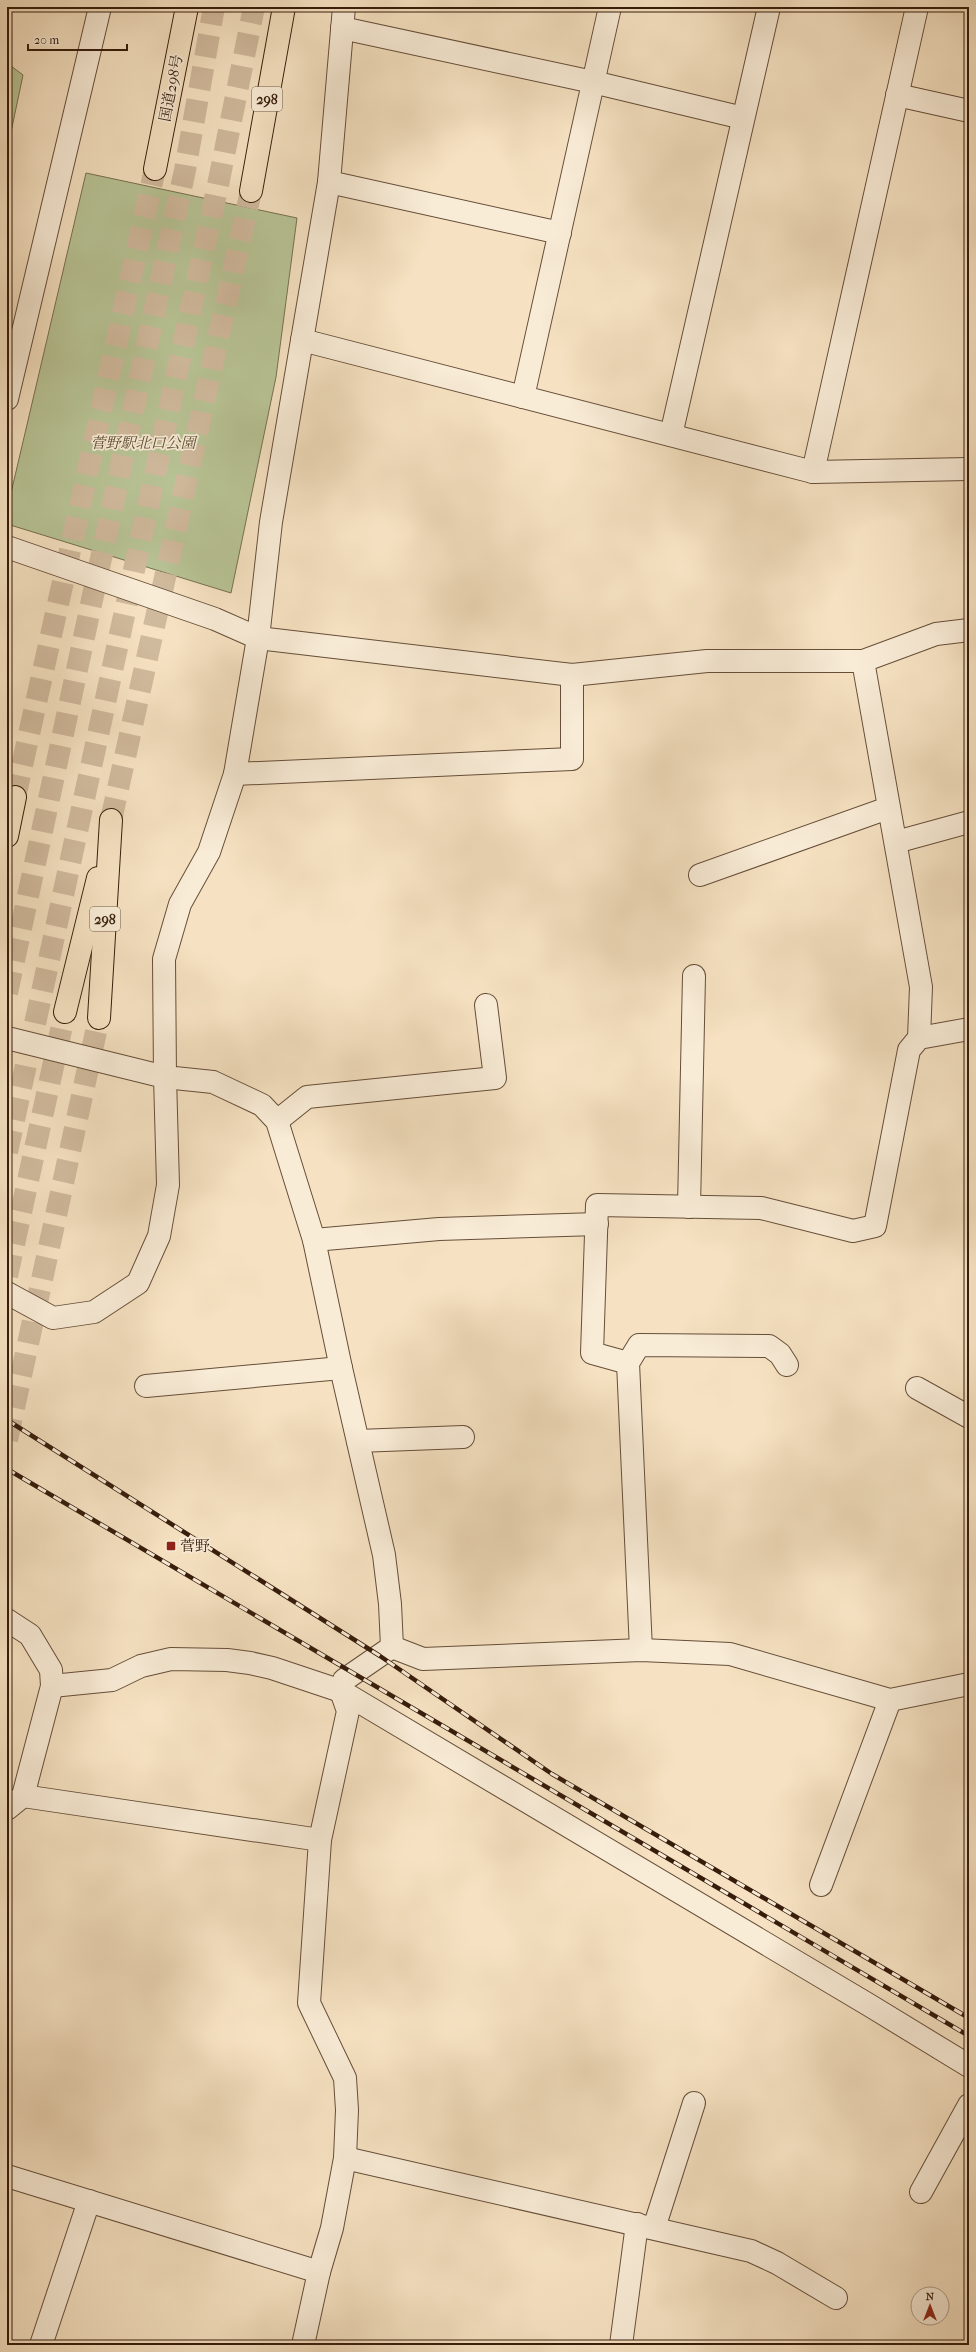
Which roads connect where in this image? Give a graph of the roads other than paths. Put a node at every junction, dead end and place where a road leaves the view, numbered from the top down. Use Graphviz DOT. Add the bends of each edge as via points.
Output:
graph roads {
  1 [pos="100,7"];
  2 [pos="187,7"];
  3 [pos="284,7"];
  4 [pos="344,7"];
  5 [pos="610,7"];
  6 [pos="768,7"];
  7 [pos="917,7"];
  8 [pos="342,28"];
  9 [pos="593,82"];
  10 [pos="897,95"];
  11 [pos="969,111"];
  12 [pos="743,118"];
  13 [pos="155,169"];
  14 [pos="329,182"];
  15 [pos="251,191"];
  16 [pos="560,233"];
  17 [pos="302,340"];
  18 [pos="523,397"];
  19 [pos="7,399"];
  20 [pos="671,435"];
  21 [pos="968,464"];
  22 [pos="813,472"];
  23 [pos="7,547"];
  24 [pos="969,630"];
  25 [pos="258,638"];
  26 [pos="863,661"];
  27 [pos="572,675"];
  28 [pos="235,774"];
  29 [pos="888,808"];
  30 [pos="7,818"];
  31 [pos="969,822"];
  32 [pos="7,836"];
  33 [pos="896,842"];
  34 [pos="700,875"];
  35 [pos="694,976"];
  36 [pos="486,1005"];
  37 [pos="65,1012"];
  38 [pos="99,1018"];
  39 [pos="969,1029"];
  40 [pos="7,1038"];
  41 [pos="919,1038"];
  42 [pos="165,1077"];
  43 [pos="277,1120"];
  44 [pos="689,1207"];
  45 [pos="597,1214"];
  46 [pos="314,1240"];
  47 [pos="7,1292"];
  48 [pos="628,1363"];
  49 [pos="787,1365"];
  50 [pos="341,1368"];
  51 [pos="146,1386"];
  52 [pos="917,1388"];
  53 [pos="969,1417"];
  54 [pos="463,1437"];
  55 [pos="358,1441"];
  56 [pos="7,1620"];
  57 [pos="392,1647"];
  58 [pos="641,1650"];
  59 [pos="969,1684"];
  60 [pos="52,1686"];
  61 [pos="341,1691"];
  62 [pos="890,1700"];
  63 [pos="15,1802"];
  64 [pos="320,1840"];
  65 [pos="821,1885"];
  66 [pos="969,2066"];
  67 [pos="694,2103"];
  68 [pos="969,2105"];
  69 [pos="345,2158"];
  70 [pos="7,2176"];
  71 [pos="921,2192"];
  72 [pos="89,2201"];
  73 [pos="646,2226"];
  74 [pos="319,2272"];
  75 [pos="836,2298"];
  76 [pos="41,2345"];
  77 [pos="303,2345"];
  78 [pos="621,2345"];
  1 -- 19 [label="street"];
  2 -- 13 [label="highway, 国道298号"];
  3 -- 15 [label="highway, 298"];
  4 -- 8 [label="street"];
  5 -- 9 [label="street"];
  6 -- 12 [label="street"];
  7 -- 10 [label="street"];
  8 -- 9 [label="street"];
  8 -- 14 [label="street"];
  9 -- 12 [label="street"];
  9 -- 16 [label="street"];
  10 -- 11 [label="street"];
  10 -- 22 [label="street"];
  12 -- 20 [label="street"];
  14 -- 16 [label="street"];
  14 -- 17 [label="street"];
  16 -- 18 [label="street"];
  17 -- 18 [label="street"];
  17 -- 25 [label="street" via="271,522"];
  18 -- 20 [label="street"];
  20 -- 22 [label="street"];
  21 -- 22 [label="street"];
  23 -- 25 [label="street" via="215,619"];
  24 -- 26 [label="street" via="936,634"];
  25 -- 27 [label="street"];
  25 -- 28 [label="street"];
  26 -- 27 [label="street" via="707,661"];
  26 -- 29 [label="street"];
  27 -- 28 [label="street" via="572,759"];
  28 -- 42 [label="street" via="209,852 180,904 164,959"];
  29 -- 33 [label="street"];
  29 -- 34 [label="street"];
  30 -- 32 [label="highway" via="15,797"];
  31 -- 33 [label="street"];
  33 -- 41 [label="street" via="921,987"];
  35 -- 44 [label="street"];
  36 -- 43 [label="street" via="494,1078 307,1097"];
  37 -- 38 [label="highway, 298" via="111,820"];
  39 -- 41 [label="street"];
  40 -- 42 [label="street"];
  41 -- 44 [label="street" via="909,1050 875,1226 854,1231 761,1208"];
  42 -- 43 [label="street" via="214,1082 262,1105"];
  42 -- 47 [label="street" via="168,1185 159,1236 138,1283 94,1312 53,1318"];
  43 -- 46 [label="street"];
  44 -- 45 [label="street"];
  45 -- 46 [label="street"];
  45 -- 48 [label="street" via="592,1353"];
  46 -- 50 [label="street"];
  48 -- 49 [label="street" via="639,1345 769,1346 780,1354"];
  48 -- 58 [label="street"];
  50 -- 51 [label="street"];
  50 -- 55 [label="street"];
  52 -- 53 [label="street"];
  54 -- 55 [label="street"];
  55 -- 57 [label="street" via="384,1555"];
  56 -- 60 [label="street" via="30,1635 51,1670"];
  57 -- 58 [label="street" via="423,1659"];
  57 -- 61 [label="street" via="344,1680"];
  58 -- 62 [label="street" via="730,1654"];
  59 -- 62 [label="street"];
  60 -- 61 [label="street" via="112,1680 141,1666 179,1659 227,1660 257,1665"];
  60 -- 63 [label="street"];
  61 -- 64 [label="street" via="348,1711"];
  61 -- 66 [label="street"];
  62 -- 65 [label="street"];
  63 -- 64 [label="street"];
  64 -- 69 [label="street" via="309,2003 346,2078"];
  67 -- 73 [label="street"];
  68 -- 71 [label="street"];
  69 -- 73 [label="street"];
  69 -- 74 [label="street" via="332,2228"];
  70 -- 72 [label="street"];
  72 -- 74 [label="street"];
  72 -- 76 [label="street"];
  73 -- 75 [label="street" via="751,2251 777,2263"];
  73 -- 78 [label="street"];
  74 -- 77 [label="street"];
}
